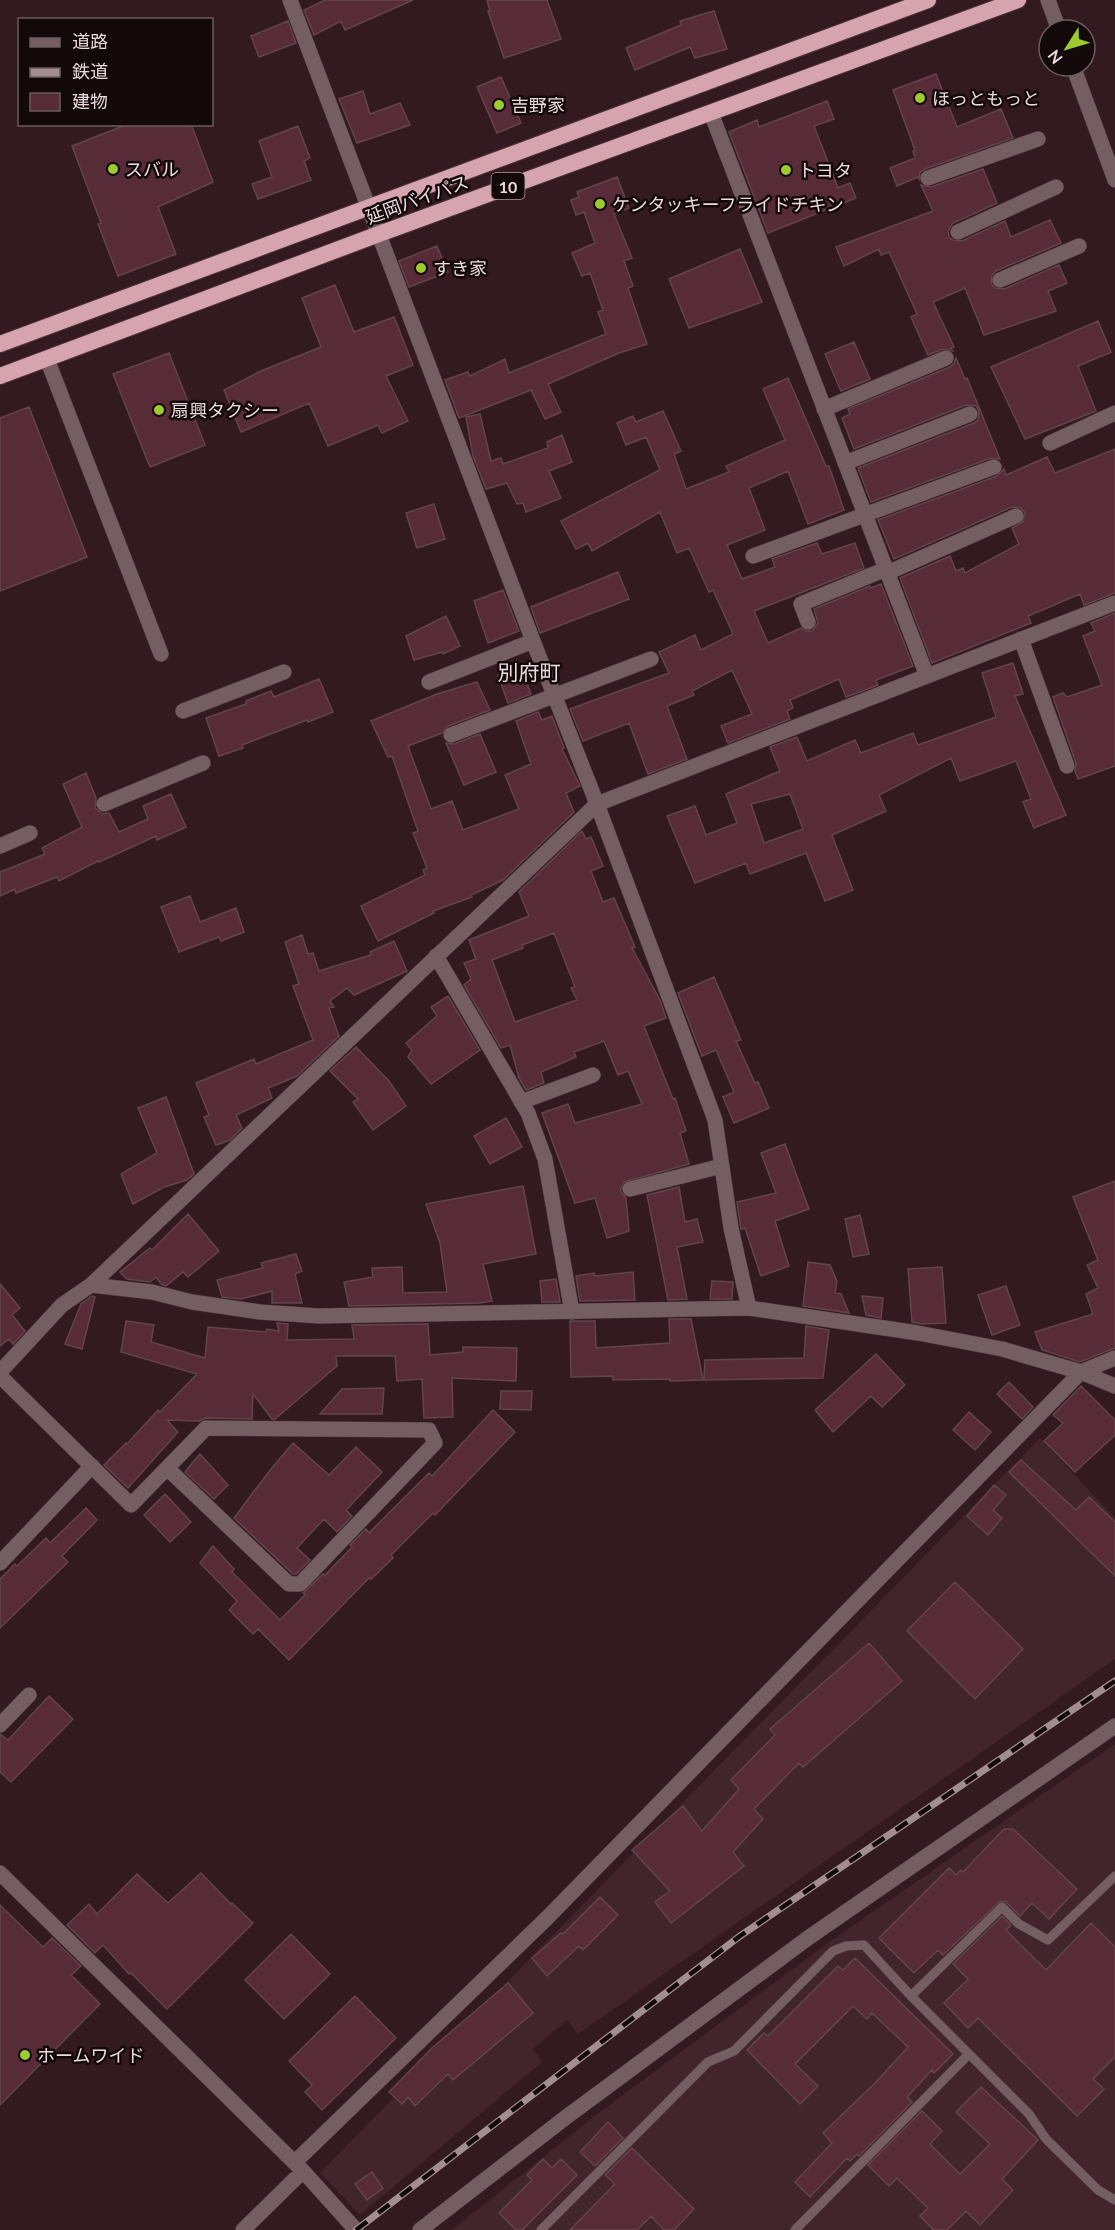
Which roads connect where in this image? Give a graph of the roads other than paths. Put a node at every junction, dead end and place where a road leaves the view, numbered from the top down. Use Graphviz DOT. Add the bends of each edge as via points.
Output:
graph roads {
  1 [pos="290,0"];
  2 [pos="928,0"];
  3 [pos="1018,0"];
  4 [pos="1048,0"];
  5 [pos="1055,18"];
  6 [pos="1077,78"];
  7 [pos="711,112"];
  8 [pos="1038,139"];
  9 [pos="928,178"];
  10 [pos="1115,180"];
  11 [pos="1056,187"];
  12 [pos="369,209"];
  13 [pos="958,232"];
  14 [pos="379,234"];
  15 [pos="1079,246"];
  16 [pos="1000,280"];
  17 [pos="0,344"];
  18 [pos="946,358"];
  19 [pos="47,359"];
  20 [pos="0,376"];
  21 [pos="824,409"];
  22 [pos="1115,413"];
  23 [pos="970,414"];
  24 [pos="1050,443"];
  25 [pos="845,463"];
  26 [pos="994,466"];
  27 [pos="865,515"];
  28 [pos="1016,516"];
  29 [pos="753,556"];
  30 [pos="886,571"];
  31 [pos="1115,603"];
  32 [pos="808,622"];
  33 [pos="1021,639"];
  34 [pos="533,640"];
  35 [pos="161,654"];
  36 [pos="651,659"];
  37 [pos="284,672"];
  38 [pos="927,675"];
  39 [pos="429,682"];
  40 [pos="554,696"];
  41 [pos="183,711"];
  42 [pos="451,735"];
  43 [pos="203,763"];
  44 [pos="1067,766"];
  45 [pos="104,804"];
  46 [pos="597,804"];
  47 [pos="30,833"];
  48 [pos="0,846"];
  49 [pos="436,956"];
  50 [pos="593,1074"];
  51 [pos="521,1102"];
  52 [pos="722,1166"];
  53 [pos="630,1189"];
  54 [pos="91,1285"];
  55 [pos="749,1308"];
  56 [pos="572,1312"];
  57 [pos="1115,1358"];
  58 [pos="1081,1372"];
  59 [pos="0,1374"];
  60 [pos="1115,1386"];
  61 [pos="92,1466"];
  62 [pos="167,1468"];
  63 [pos="0,1563"];
  64 [pos="29,1695"];
  65 [pos="0,1725"];
  66 [pos="1115,1726"];
  67 [pos="0,1873"];
  68 [pos="1115,1876"];
  69 [pos="911,1996"];
  70 [pos="969,2054"];
  71 [pos="299,2167"];
  72 [pos="1115,2200"];
  73 [pos="243,2230"];
  74 [pos="356,2230"];
  75 [pos="420,2230"];
  76 [pos="541,2230"];
  77 [pos="795,2230"];
  1 -- 12 [label="street"];
  2 -- 12 [label="highway, 延岡バイパス / 10"];
  3 -- 7 [label="highway, 延岡バイパス / 10"];
  4 -- 5 [label="street"];
  6 -- 10 [label="street"];
  7 -- 14 [label="highway, 延岡バイパス / 10"];
  7 -- 21 [label="street"];
  8 -- 9 [label="street"];
  11 -- 13 [label="street"];
  12 -- 14 [label="street"];
  12 -- 17 [label="highway, 延岡バイパス / 10"];
  14 -- 19 [label="highway, 延岡バイパス / 10"];
  14 -- 34 [label="street"];
  15 -- 16 [label="street"];
  18 -- 21 [label="street"];
  19 -- 20 [label="highway, 延岡バイパス / 10"];
  19 -- 35 [label="street"];
  21 -- 25 [label="street"];
  22 -- 24 [label="street"];
  23 -- 25 [label="street"];
  25 -- 27 [label="street"];
  26 -- 27 [label="street"];
  27 -- 29 [label="street"];
  27 -- 30 [label="street"];
  28 -- 30 [label="street"];
  30 -- 32 [label="street" via="801,604"];
  30 -- 38 [label="street"];
  31 -- 33 [label="street"];
  33 -- 38 [label="street"];
  33 -- 44 [label="street"];
  34 -- 39 [label="street"];
  34 -- 40 [label="street"];
  36 -- 40 [label="street"];
  37 -- 41 [label="street"];
  38 -- 46 [label="street"];
  40 -- 42 [label="street"];
  40 -- 46 [label="street"];
  43 -- 45 [label="street"];
  46 -- 49 [label="street"];
  46 -- 52 [label="street" via="715,1120"];
  47 -- 48 [label="street"];
  49 -- 51 [label="street"];
  49 -- 54 [label="street"];
  50 -- 51 [label="street"];
  51 -- 56 [label="street" via="545,1159"];
  52 -- 53 [label="street"];
  52 -- 55 [label="street"];
  54 -- 56 [label="street" via="260,1312 319,1316"];
  54 -- 59 [label="street" via="62,1305"];
  55 -- 56 [label="street"];
  55 -- 58 [label="street" via="1002,1349"];
  57 -- 58 [label="street"];
  58 -- 60 [label="street"];
  58 -- 71 [label="street"];
  59 -- 61 [label="street"];
  61 -- 62 [label="street" via="131,1505"];
  61 -- 63 [label="street"];
  62 -- 62 [label="street" via="206,1428 429,1430 435,1443 300,1584 289,1584"];
  64 -- 65 [label="street"];
  66 -- 75 [label="street" via="808,1938"];
  67 -- 71 [label="street"];
  68 -- 69 [label="lane" via="1048,1940 1020,1924 1002,1907"];
  69 -- 70 [label="lane"];
  69 -- 76 [label="lane" via="864,1945 833,1952 734,2051 708,2062"];
  70 -- 72 [label="lane" via="1029,2114 1046,2139 1098,2190"];
  70 -- 77 [label="lane"];
  71 -- 73 [label="street"];
  71 -- 74 [label="street"];
}
